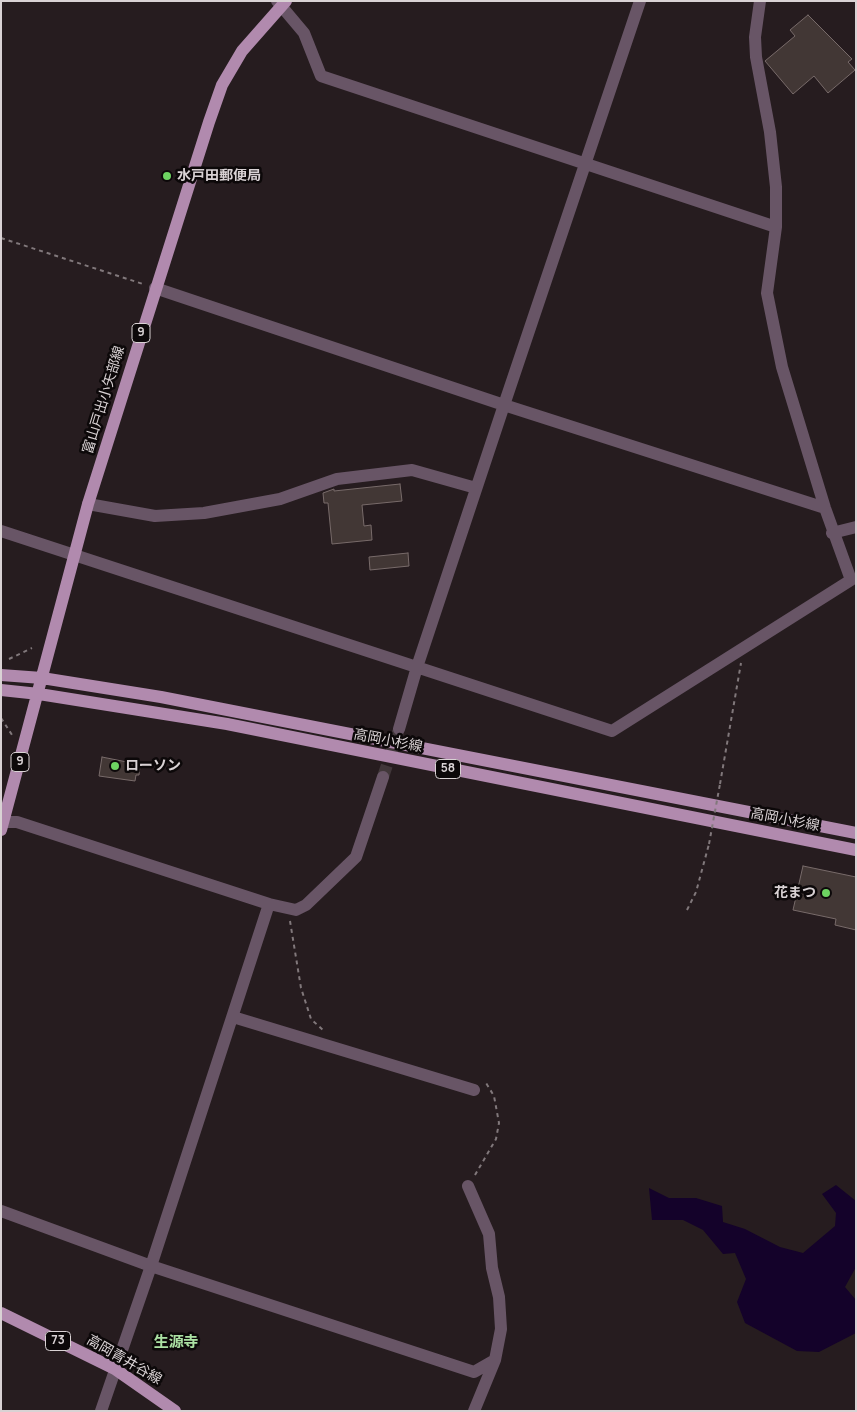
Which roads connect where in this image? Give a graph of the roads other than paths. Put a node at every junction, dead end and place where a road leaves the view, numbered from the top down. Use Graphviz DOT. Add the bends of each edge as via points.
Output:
graph roads {
  1 [pos="640,1"];
  2 [pos="760,1"];
  3 [pos="281,3"];
  4 [pos="586,164"];
  5 [pos="776,226"];
  6 [pos="155,288"];
  7 [pos="504,405"];
  8 [pos="476,488"];
  9 [pos="88,504"];
  10 [pos="825,508"];
  11 [pos="856,527"];
  12 [pos="1,531"];
  13 [pos="832,533"];
  14 [pos="74,554"];
  15 [pos="417,668"];
  16 [pos="1,675"];
  17 [pos="42,678"];
  18 [pos="1,690"];
  19 [pos="39,694"];
  20 [pos="399,729"];
  21 [pos="383,778"];
  22 [pos="2,825"];
  23 [pos="856,834"];
  24 [pos="856,850"];
  25 [pos="269,904"];
  26 [pos="232,1017"];
  27 [pos="474,1090"];
  28 [pos="468,1186"];
  29 [pos="1,1211"];
  30 [pos="151,1266"];
  31 [pos="1,1313"];
  32 [pos="495,1360"];
  33 [pos="115,1369"];
  34 [pos="101,1411"];
  35 [pos="175,1411"];
  36 [pos="474,1411"];
  1 -- 4 [label="street"];
  2 -- 5 [label="street" via="756,57 770,132"];
  3 -- 4 [label="street" via="304,33 321,76"];
  3 -- 6 [label="main road, 富山戸出小矢部線 / 9" via="242,51 222,85"];
  4 -- 5 [label="street"];
  4 -- 7 [label="street"];
  5 -- 10 [label="street" via="766,293 782,367"];
  6 -- 7 [label="street"];
  6 -- 9 [label="main road, 富山戸出小矢部線 / 9"];
  7 -- 8 [label="street"];
  7 -- 10 [label="street"];
  8 -- 9 [label="street" via="412,470 337,479 280,499 204,513 155,516"];
  8 -- 15 [label="street"];
  9 -- 14 [label="main road, 富山戸出小矢部線 / 9"];
  10 -- 13 [label="street"];
  11 -- 13 [label="street"];
  12 -- 14 [label="street"];
  13 -- 15 [label="street" via="851,580 612,732"];
  14 -- 15 [label="street"];
  14 -- 17 [label="main road, 富山戸出小矢部線 / 9"];
  15 -- 20 [label="street"];
  16 -- 17 [label="main road, 高岡小杉線 / 58"];
  17 -- 19 [label="main road, 富山戸出小矢部線 / 9"];
  17 -- 23 [label="main road, 高岡小杉線 / 58" via="179,700"];
  18 -- 19 [label="main road, 高岡小杉線 / 58"];
  19 -- 22 [label="main road, 富山戸出小矢部線 / 9"];
  19 -- 24 [label="main road, 高岡小杉線 / 58" via="227,724"];
  21 -- 25 [label="street" via="356,858 306,905 296,910"];
  22 -- 25 [label="street" via="17,822"];
  25 -- 26 [label="street"];
  26 -- 27 [label="street"];
  26 -- 30 [label="street"];
  28 -- 32 [label="street" via="490,1234 501,1329"];
  29 -- 30 [label="street"];
  30 -- 32 [label="street" via="474,1372"];
  30 -- 33 [label="street"];
  31 -- 33 [label="main road, 高岡青井谷線 / 73"];
  32 -- 36 [label="street"];
  33 -- 34 [label="street"];
  33 -- 35 [label="main road, 高岡青井谷線 / 73"];
}
